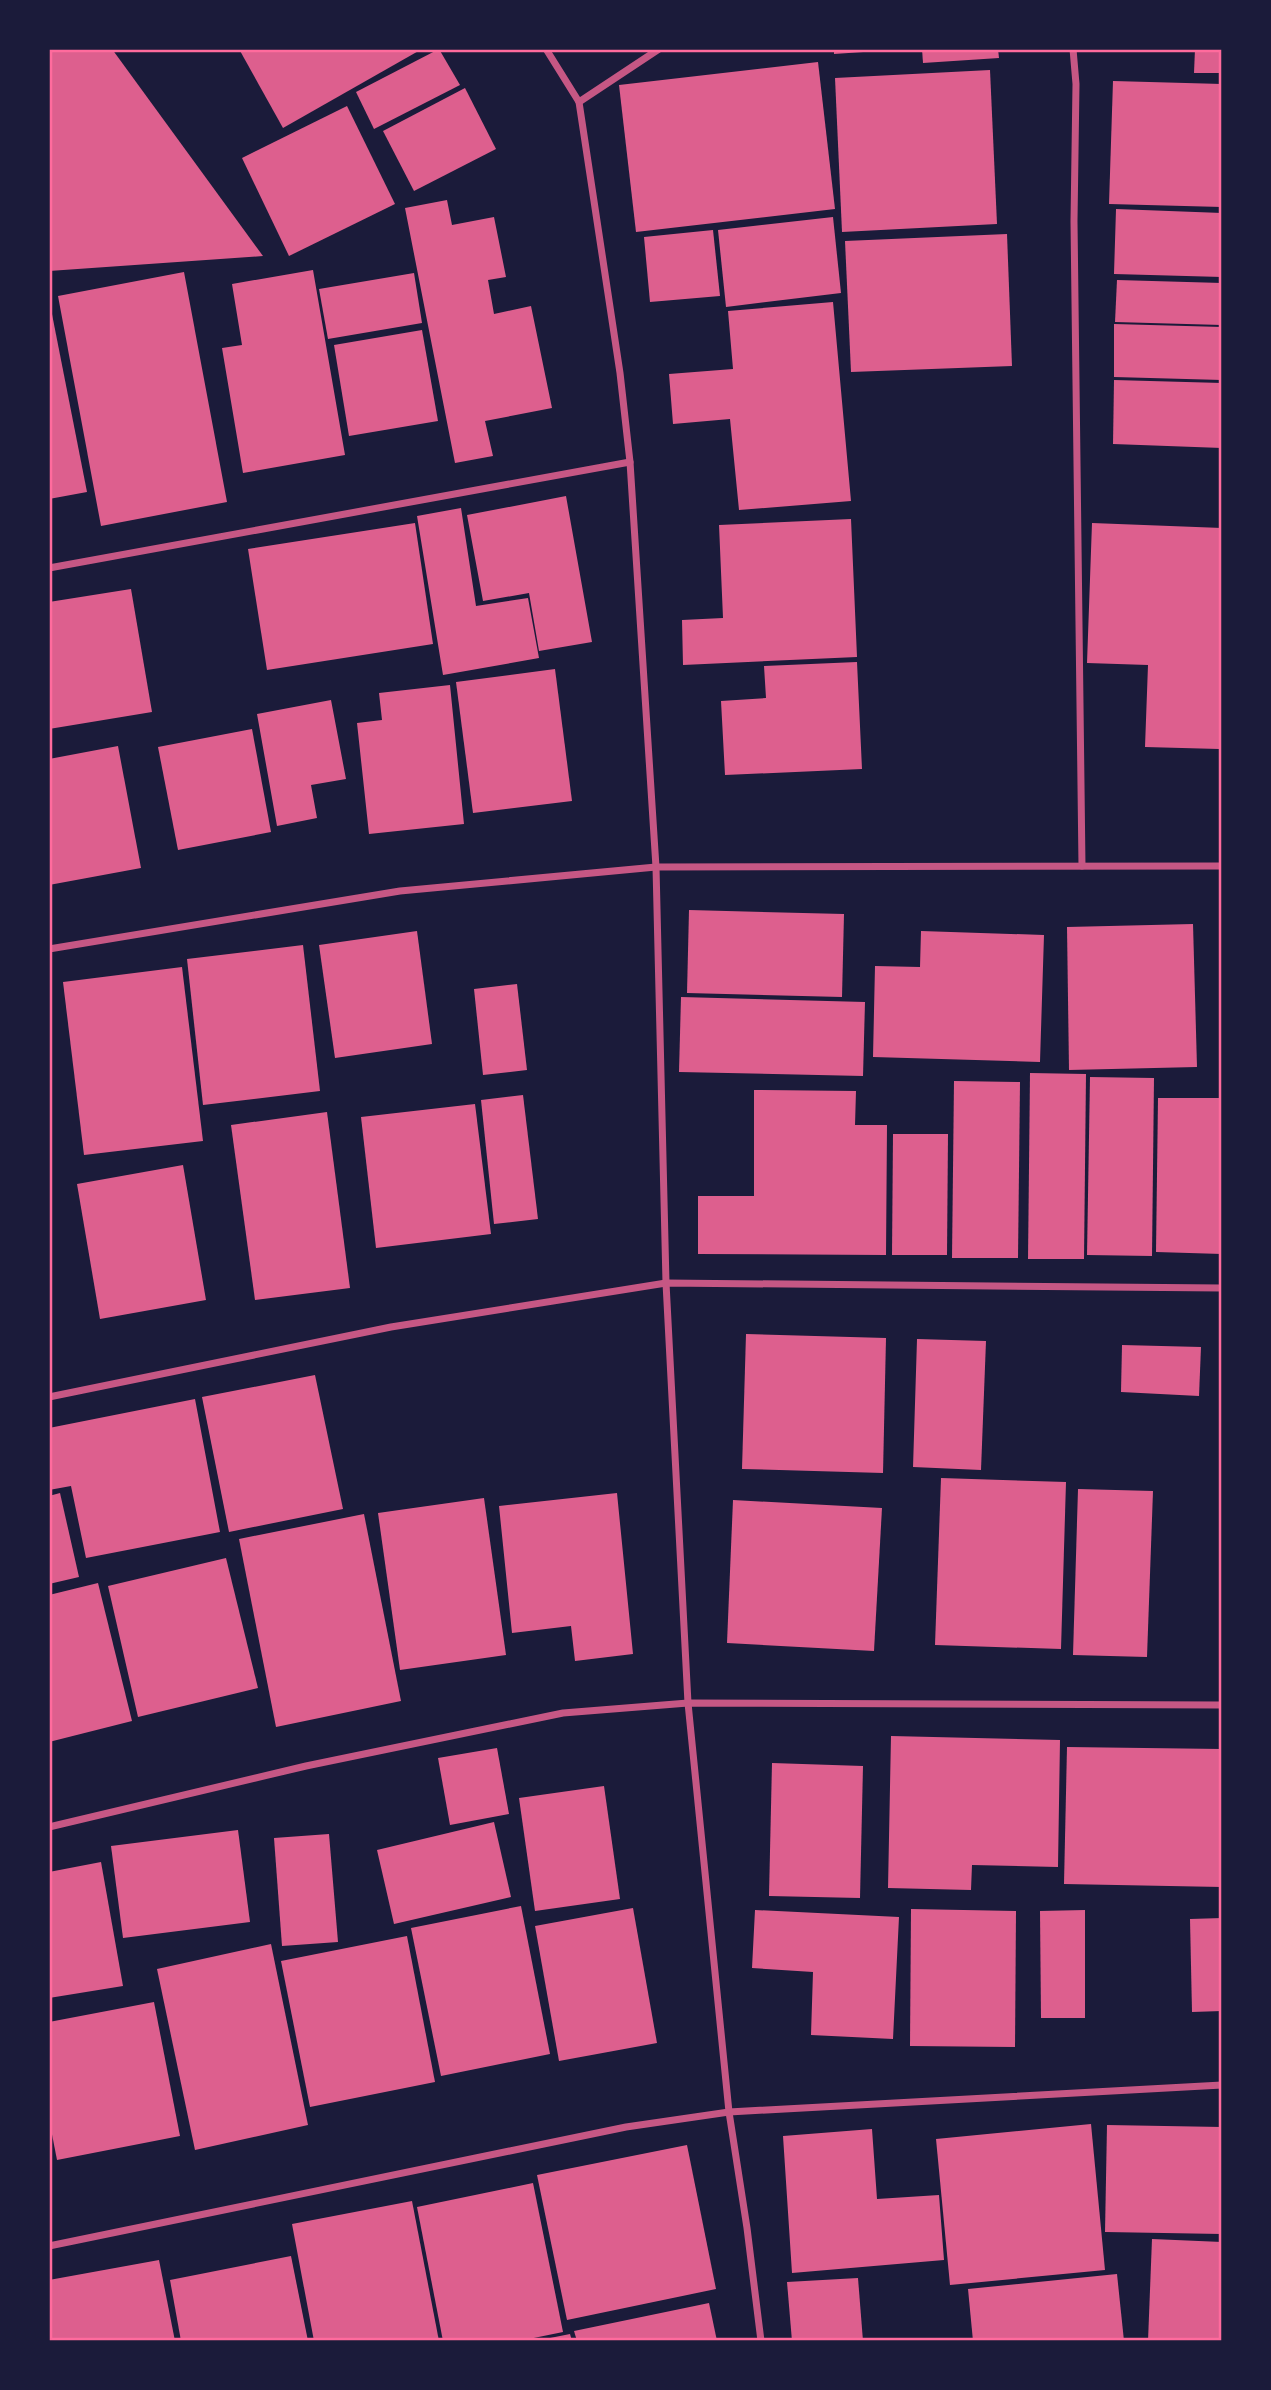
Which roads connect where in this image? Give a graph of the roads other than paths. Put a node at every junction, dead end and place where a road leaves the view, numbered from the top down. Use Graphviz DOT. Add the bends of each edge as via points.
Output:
graph roads {
  1 [pos="546,49"];
  2 [pos="659,49"];
  3 [pos="1073,49"];
  4 [pos="579,102"];
  5 [pos="630,462"];
  6 [pos="49,568"];
  7 [pos="1082,866"];
  8 [pos="1222,866"];
  9 [pos="656,867"];
  10 [pos="49,949"];
  11 [pos="666,1283"];
  12 [pos="1222,1288"];
  13 [pos="49,1396"];
  14 [pos="688,1703"];
  15 [pos="1222,1705"];
  16 [pos="49,1827"];
  17 [pos="1222,2085"];
  18 [pos="729,2112"];
  19 [pos="49,2246"];
  20 [pos="761,2341"];
  1 -- 4 [label="street"];
  2 -- 4 [label="street"];
  3 -- 7 [label="street"];
  4 -- 5 [label="street"];
  5 -- 6 [label="street"];
  5 -- 9 [label="street"];
  7 -- 8 [label="street"];
  7 -- 9 [label="street"];
  9 -- 10 [label="street" via="400,891"];
  9 -- 11 [label="street"];
  11 -- 12 [label="street"];
  11 -- 13 [label="street" via="391,1326"];
  11 -- 14 [label="street"];
  14 -- 15 [label="street"];
  14 -- 16 [label="street" via="562,1713 306,1766"];
  14 -- 18 [label="street"];
  17 -- 18 [label="street"];
  18 -- 19 [label="street" via="625,2127"];
  18 -- 20 [label="street"];
}
